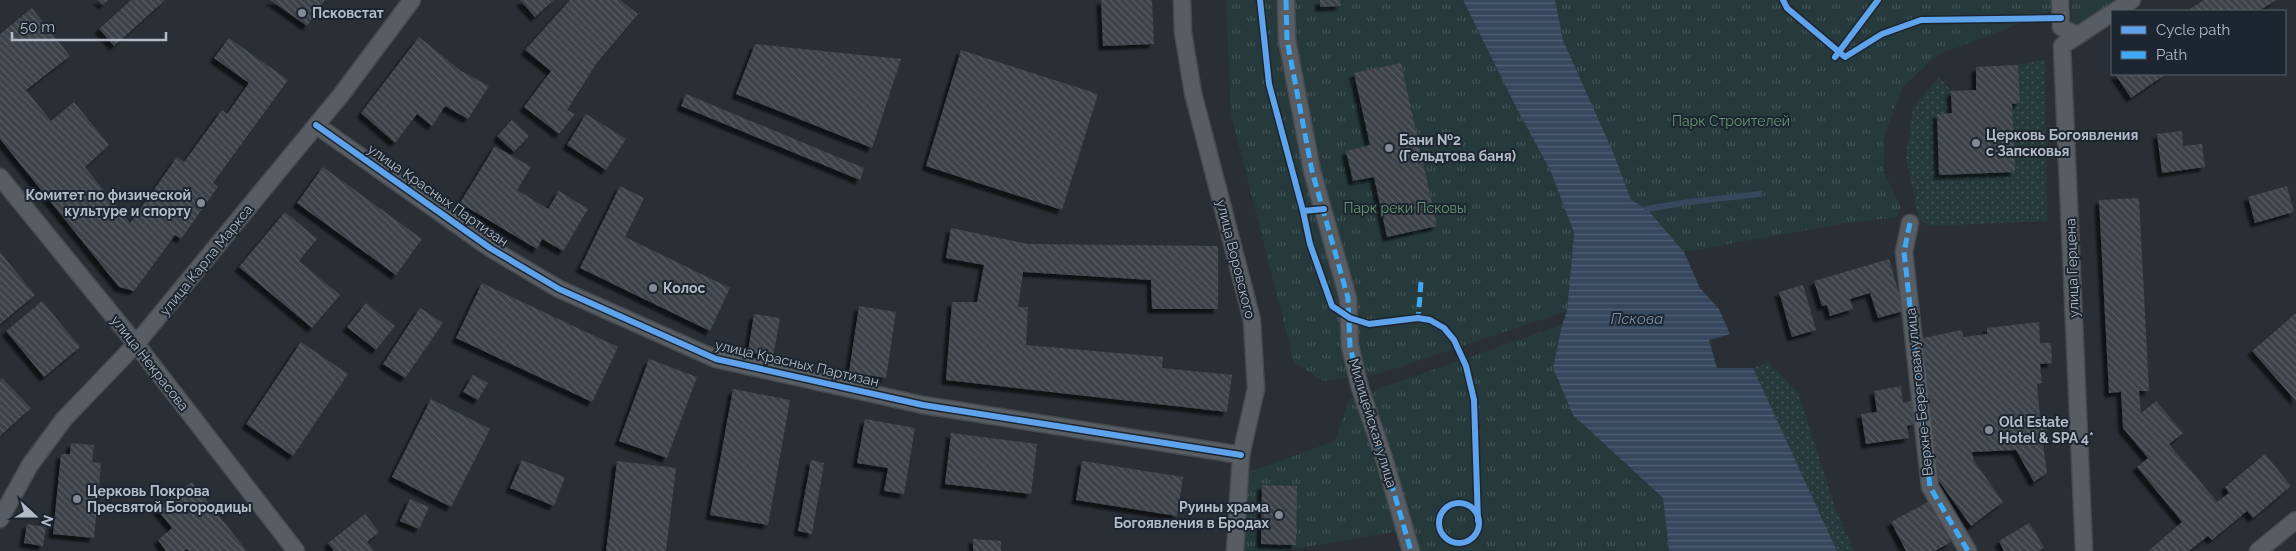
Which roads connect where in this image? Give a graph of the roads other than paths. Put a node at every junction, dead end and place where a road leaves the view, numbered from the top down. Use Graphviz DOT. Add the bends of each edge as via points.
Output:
graph roads {
  1 [pos="412,0"];
  2 [pos="1182,0"];
  3 [pos="1286,0"];
  4 [pos="2060,0"];
  5 [pos="2132,0"];
  6 [pos="2117,10"];
  7 [pos="2111,14"];
  8 [pos="2062,46"];
  9 [pos="316,125"];
  10 [pos="0,177"];
  11 [pos="1910,223"];
  12 [pos="136,344"];
  13 [pos="1241,455"];
  14 [pos="0,519"];
  15 [pos="2296,520"];
  16 [pos="296,551"];
  17 [pos="1235,551"];
  18 [pos="1411,551"];
  19 [pos="1968,551"];
  20 [pos="2084,551"];
  21 [pos="2258,551"];
  1 -- 9 [label="street, улица Карла Маркса"];
  2 -- 13 [label="street, улица Воровского" via="1183,32 1193,93 1252,320 1256,389"];
  3 -- 18 [label="street, Милицейская улица" via="1287,40 1312,171 1348,298 1352,354"];
  4 -- 8 [label="street" via="2061,28 2076,35"];
  5 -- 6 [label="street"];
  7 -- 8 [label="street"];
  8 -- 20 [label="street, улица Герцена"];
  9 -- 12 [label="street, улица Карла Маркса"];
  9 -- 13 [label="street, улица Красных Партизан" via="490,248 559,289 716,359 923,405"];
  10 -- 12 [label="street, улица Некрасова"];
  11 -- 19 [label="street, Верхне-Береговая улица" via="1904,252 1930,487"];
  12 -- 14 [label="street, улица Карла Маркса" via="64,419 30,465"];
  12 -- 16 [label="street, улица Некрасова"];
  13 -- 17 [label="street, улица Воровского"];
  15 -- 21 [label="street"];
}
